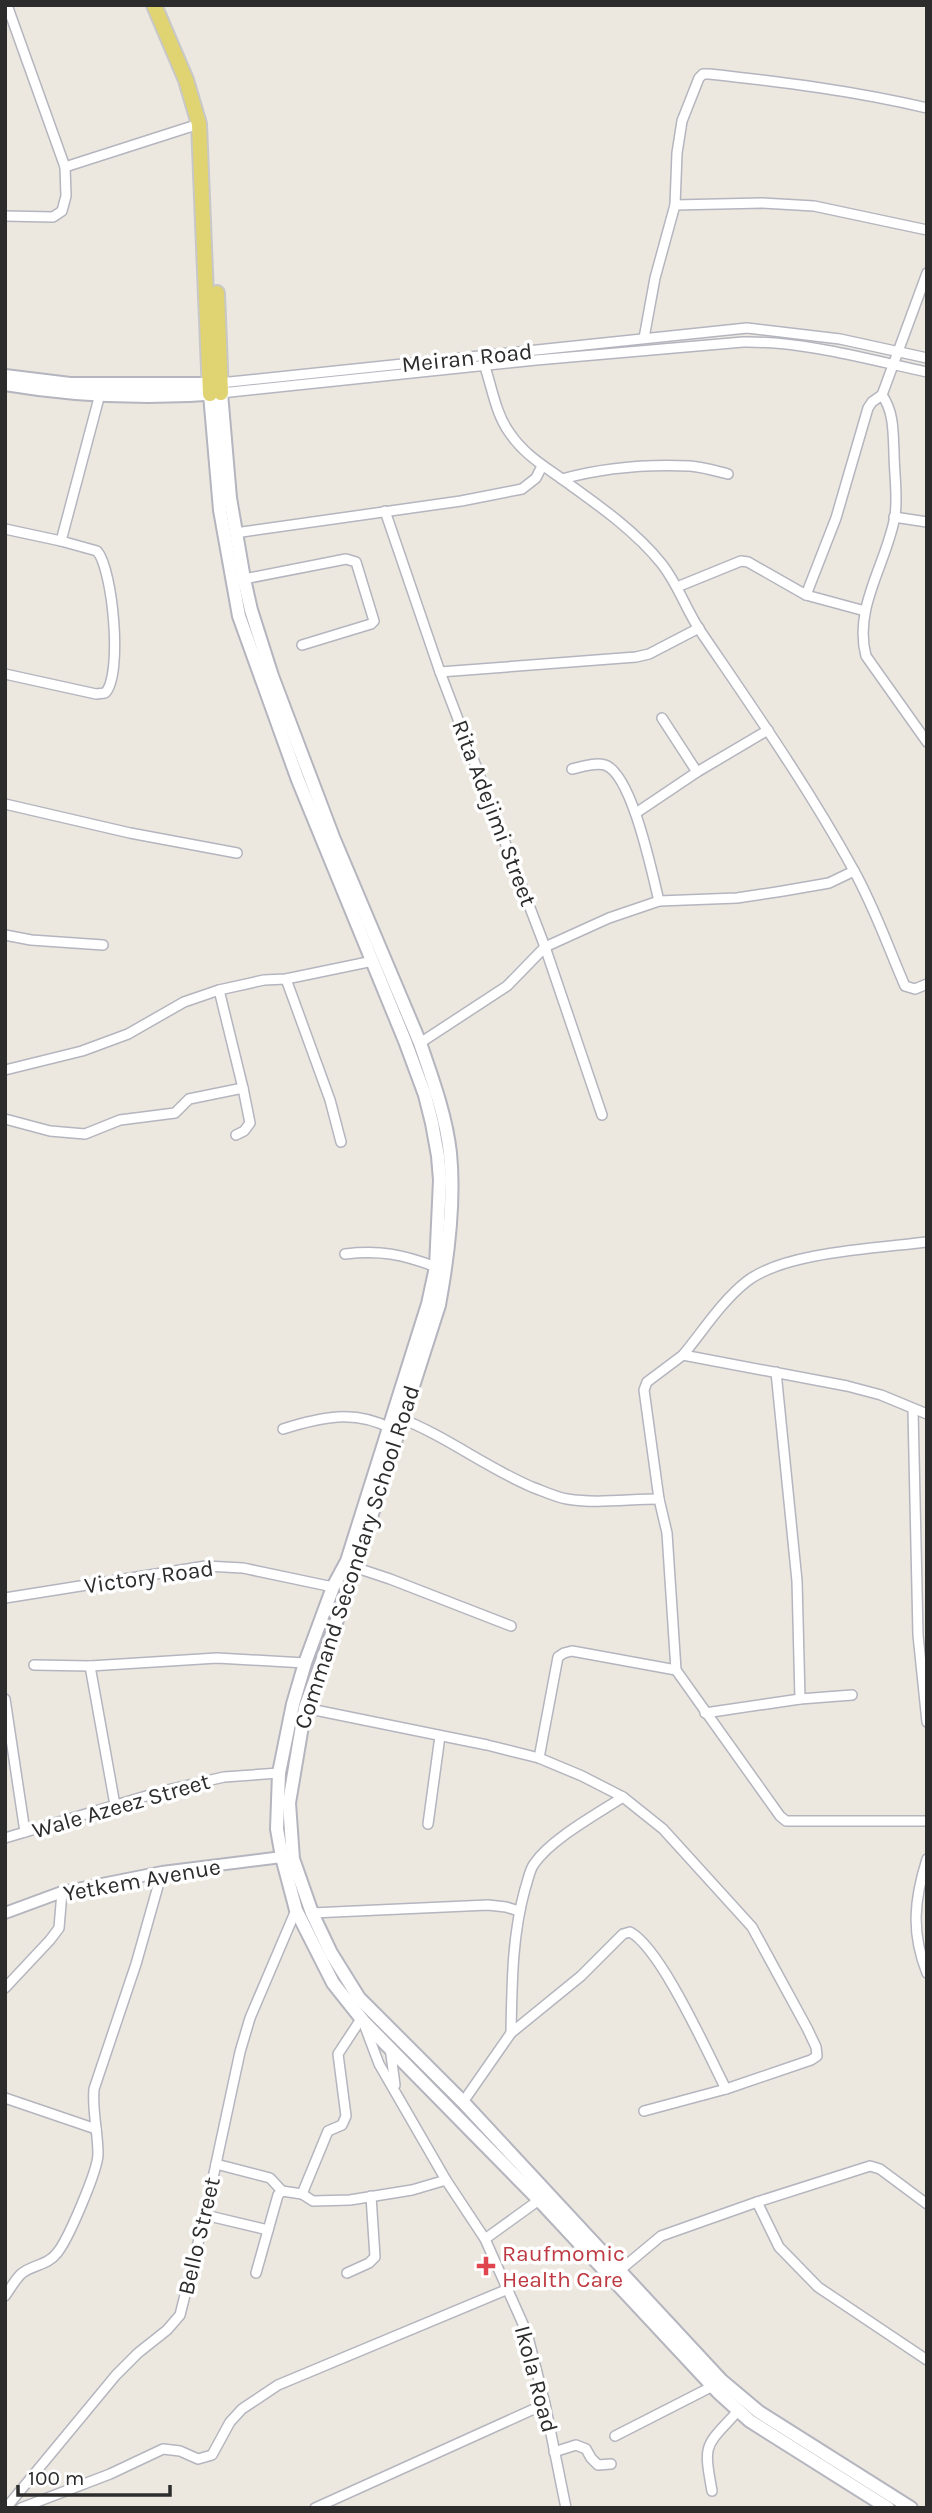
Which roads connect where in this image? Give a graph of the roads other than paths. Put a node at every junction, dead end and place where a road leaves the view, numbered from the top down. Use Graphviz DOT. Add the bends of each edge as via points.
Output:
graph roads {
  1 [pos="7,5"];
  2 [pos="154,5"];
  3 [pos="165,5"];
  4 [pos="927,108"];
  5 [pos="199,124"];
  6 [pos="65,167"];
  7 [pos="675,205"];
  8 [pos="5,216"];
  9 [pos="927,230"];
  10 [pos="927,272"];
  11 [pos="644,338"];
  12 [pos="899,352"];
  13 [pos="927,358"];
  14 [pos="895,365"];
  15 [pos="485,367"];
  16 [pos="927,372"];
  17 [pos="5,376"];
  18 [pos="291,382"];
  19 [pos="5,384"];
  20 [pos="215,389"];
  21 [pos="149,390"];
  22 [pos="100,394"];
  23 [pos="883,395"];
  24 [pos="542,466"];
  25 [pos="728,474"];
  26 [pos="562,479"];
  27 [pos="385,511"];
  28 [pos="894,517"];
  29 [pos="927,522"];
  30 [pos="5,529"];
  31 [pos="235,533"];
  32 [pos="61,541"];
  33 [pos="244,579"];
  34 [pos="677,587"];
  35 [pos="806,595"];
  36 [pos="865,611"];
  37 [pos="699,628"];
  38 [pos="302,645"];
  39 [pos="440,672"];
  40 [pos="5,674"];
  41 [pos="662,718"];
  42 [pos="768,730"];
  43 [pos="927,742"];
  44 [pos="572,769"];
  45 [pos="697,772"];
  46 [pos="5,804"];
  47 [pos="636,813"];
  48 [pos="237,853"];
  49 [pos="854,870"];
  50 [pos="659,901"];
  51 [pos="5,935"];
  52 [pos="103,945"];
  53 [pos="545,947"];
  54 [pos="373,961"];
  55 [pos="386,977"];
  56 [pos="286,979"];
  57 [pos="927,984"];
  58 [pos="219,990"];
  59 [pos="420,1043"];
  60 [pos="5,1070"];
  61 [pos="243,1088"];
  62 [pos="602,1115"];
  63 [pos="5,1119"];
  64 [pos="236,1135"];
  65 [pos="341,1142"];
  66 [pos="927,1242"];
  67 [pos="345,1254"];
  68 [pos="440,1270"];
  69 [pos="433,1304"];
  70 [pos="683,1355"];
  71 [pos="776,1372"];
  72 [pos="913,1410"];
  73 [pos="927,1414"];
  74 [pos="395,1423"];
  75 [pos="283,1429"];
  76 [pos="659,1499"];
  77 [pos="354,1567"];
  78 [pos="333,1587"];
  79 [pos="5,1598"];
  80 [pos="511,1626"];
  81 [pos="305,1663"];
  82 [pos="34,1665"];
  83 [pos="90,1666"];
  84 [pos="676,1670"];
  85 [pos="852,1695"];
  86 [pos="5,1699"];
  87 [pos="800,1699"];
  88 [pos="305,1708"];
  89 [pos="705,1713"];
  90 [pos="926,1716"];
  91 [pos="927,1722"];
  92 [pos="440,1736"];
  93 [pos="539,1758"];
  94 [pos="279,1773"];
  95 [pos="624,1797"];
  96 [pos="115,1805"];
  97 [pos="927,1821"];
  98 [pos="428,1824"];
  99 [pos="25,1832"];
  100 [pos="5,1838"];
  101 [pos="282,1857"];
  102 [pos="927,1859"];
  103 [pos="162,1872"];
  104 [pos="62,1892"];
  105 [pos="296,1910"];
  106 [pos="519,1912"];
  107 [pos="5,1913"];
  108 [pos="312,1913"];
  109 [pos="927,1973"];
  110 [pos="5,1988"];
  111 [pos="363,2020"];
  112 [pos="511,2033"];
  113 [pos="394,2043"];
  114 [pos="726,2089"];
  115 [pos="397,2094"];
  116 [pos="5,2098"];
  117 [pos="463,2102"];
  118 [pos="644,2111"];
  119 [pos="96,2129"];
  120 [pos="216,2164"];
  121 [pos="446,2180"];
  122 [pos="282,2191"];
  123 [pos="302,2194"];
  124 [pos="371,2196"];
  125 [pos="539,2200"];
  126 [pos="757,2202"];
  127 [pos="927,2204"];
  128 [pos="205,2216"];
  129 [pos="268,2230"];
  130 [pos="485,2239"];
  131 [pos="619,2271"];
  132 [pos="256,2273"];
  133 [pos="347,2273"];
  134 [pos="508,2289"];
  135 [pos="5,2296"];
  136 [pos="927,2360"];
  137 [pos="713,2386"];
  138 [pos="545,2404"];
  139 [pos="738,2411"];
  140 [pos="615,2435"];
  141 [pos="554,2452"];
  142 [pos="611,2464"];
  143 [pos="712,2491"];
  144 [pos="890,2504"];
  145 [pos="6,2508"];
  146 [pos="21,2508"];
  147 [pos="315,2508"];
  148 [pos="566,2508"];
  149 [pos="911,2508"];
  1 -- 6 [label="street"];
  2 -- 5 [label="main road"];
  3 -- 20 [label="main road" via="202,99 208,130"];
  4 -- 7 [label="street" via="873,95 703,74 681,128"];
  5 -- 6 [label="street"];
  5 -- 20 [label="main road"];
  6 -- 8 [label="street" via="66,196 59,214 47,218"];
  7 -- 9 [label="street" via="814,206"];
  7 -- 11 [label="street"];
  10 -- 12 [label="street"];
  11 -- 12 [label="street, Meiran Road" via="760,328"];
  11 -- 18 [label="street, Meiran Road"];
  12 -- 13 [label="street, Meiran Road"];
  12 -- 14 [label="street"];
  14 -- 15 [label="street, Meiran Road" via="764,342"];
  14 -- 16 [label="street, Meiran Road"];
  14 -- 23 [label="street"];
  15 -- 18 [label="street, Meiran Road"];
  15 -- 24 [label="street" via="507,429"];
  17 -- 21 [label="main road, Meiran Road"];
  18 -- 20 [label="street, Meiran Road"];
  19 -- 22 [label="main road, Meiran Road"];
  20 -- 21 [label="main road, Meiran Road"];
  20 -- 31 [label="main road"];
  20 -- 54 [label="main road" via="220,510 239,616 298,780"];
  21 -- 22 [label="main road, Meiran Road"];
  22 -- 32 [label="street"];
  23 -- 28 [label="street" via="892,422"];
  23 -- 35 [label="street" via="868,408 836,518"];
  24 -- 26 [label="street"];
  24 -- 27 [label="street" via="522,489"];
  25 -- 26 [label="street" via="693,466 664,466 589,472"];
  26 -- 34 [label="street" via="646,546"];
  27 -- 31 [label="street"];
  27 -- 39 [label="street, Rita Adejimi Street"];
  28 -- 29 [label="street"];
  28 -- 36 [label="street"];
  30 -- 32 [label="street"];
  31 -- 33 [label="main road"];
  32 -- 40 [label="street" via="100,554 115,635 112,682 105,693 96,694"];
  33 -- 38 [label="street" via="346,559 356,562 374,621"];
  33 -- 55 [label="main road" via="272,677"];
  34 -- 35 [label="street" via="740,561"];
  34 -- 37 [label="street"];
  35 -- 36 [label="street"];
  36 -- 43 [label="street" via="866,656"];
  37 -- 39 [label="street" via="636,657"];
  37 -- 42 [label="street"];
  39 -- 53 [label="street, Rita Adejimi Street"];
  41 -- 45 [label="street"];
  42 -- 45 [label="street"];
  42 -- 49 [label="street"];
  44 -- 47 [label="street" via="606,765 616,773"];
  45 -- 47 [label="street"];
  46 -- 48 [label="street"];
  47 -- 50 [label="street"];
  49 -- 50 [label="street" via="829,883 783,891"];
  49 -- 57 [label="street" via="905,986 915,989"];
  50 -- 53 [label="street"];
  51 -- 52 [label="street"];
  53 -- 59 [label="street" via="507,986"];
  53 -- 62 [label="street, Rita Adejimi Street"];
  54 -- 55 [label="main road"];
  54 -- 56 [label="street"];
  55 -- 59 [label="main road"];
  55 -- 68 [label="main road" via="425,1095 438,1156"];
  56 -- 58 [label="street"];
  56 -- 65 [label="street"];
  58 -- 60 [label="street" via="184,1002 128,1034"];
  58 -- 61 [label="street"];
  59 -- 68 [label="main road" via="449,1150 451,1190"];
  61 -- 63 [label="street" via="196,1096 175,1112 120,1120 85,1133"];
  61 -- 64 [label="street" via="250,1123"];
  66 -- 70 [label="street" via="803,1259 765,1272 733,1294"];
  67 -- 68 [label="street" via="393,1253"];
  68 -- 69 [label="main road, Command Secondary School Road"];
  68 -- 69 [label="main road, Command Secondary School Road" via="432,1283"];
  69 -- 74 [label="main road, Command Secondary School Road"];
  70 -- 71 [label="street"];
  70 -- 76 [label="street" via="647,1382 644,1390"];
  71 -- 72 [label="street" via="881,1395"];
  71 -- 87 [label="street" via="797,1581"];
  72 -- 73 [label="street"];
  72 -- 90 [label="street" via="918,1635"];
  74 -- 75 [label="street" via="361,1417 317,1418"];
  74 -- 76 [label="street" via="438,1435 505,1475 566,1499"];
  74 -- 77 [label="main road, Command Secondary School Road"];
  74 -- 78 [label="main road, Command Secondary School Road"];
  76 -- 84 [label="street" via="667,1533"];
  77 -- 80 [label="street"];
  77 -- 88 [label="main road, Command Secondary School Road"];
  78 -- 79 [label="street, Victory Road" via="243,1567 206,1566"];
  78 -- 81 [label="main road, Command Secondary School Road"];
  81 -- 83 [label="street" via="217,1657"];
  81 -- 94 [label="main road, Command Secondary School Road"];
  82 -- 83 [label="street"];
  83 -- 96 [label="street"];
  84 -- 89 [label="street"];
  84 -- 93 [label="street" via="564,1653 558,1657"];
  85 -- 87 [label="street"];
  86 -- 99 [label="street"];
  87 -- 89 [label="street"];
  88 -- 92 [label="street"];
  88 -- 108 [label="main road, Command Secondary School Road" via="289,1828 293,1859"];
  89 -- 97 [label="street" via="786,1821"];
  90 -- 91 [label="street"];
  92 -- 93 [label="street"];
  92 -- 98 [label="street"];
  93 -- 95 [label="street"];
  94 -- 96 [label="street, Wale Azeez Street" via="224,1777"];
  94 -- 101 [label="main road, Command Secondary School Road" via="277,1829"];
  95 -- 106 [label="street" via="539,1858 531,1867"];
  95 -- 114 [label="street" via="663,1829 752,1927 816,2047 817,2056 811,2060"];
  96 -- 99 [label="street, Wale Azeez Street"];
  99 -- 100 [label="street, Wale Azeez Street"];
  101 -- 103 [label="street, Yetkem Avenue"];
  101 -- 105 [label="main road, Command Secondary School Road"];
  102 -- 109 [label="street" via="915,1936"];
  103 -- 104 [label="street, Yetkem Avenue"];
  103 -- 119 [label="street" via="94,2089"];
  104 -- 107 [label="street, Yetkem Avenue"];
  104 -- 110 [label="street" via="59,1928"];
  105 -- 111 [label="main road, Command Secondary School Road" via="333,1983"];
  105 -- 120 [label="street, Bello Street" via="250,2018"];
  106 -- 108 [label="street" via="488,1905"];
  106 -- 112 [label="street"];
  108 -- 113 [label="main road, Command Secondary School Road" via="337,1965"];
  111 -- 113 [label="main road, Command Secondary School Road"];
  111 -- 115 [label="street, Ikola Road" via="379,2064"];
  111 -- 123 [label="street" via="338,2054 346,2116 342,2125 328,2131"];
  112 -- 114 [label="street" via="630,1932 658,1960"];
  112 -- 117 [label="street"];
  113 -- 115 [label="street"];
  113 -- 117 [label="main road, Command Secondary School Road"];
  113 -- 125 [label="main road, Command Secondary School Road"];
  114 -- 118 [label="street"];
  115 -- 121 [label="street, Ikola Road"];
  116 -- 119 [label="street"];
  117 -- 131 [label="main road, Command Secondary School Road"];
  119 -- 135 [label="street" via="98,2156 64,2245 44,2265 20,2275"];
  120 -- 122 [label="street" via="270,2178"];
  120 -- 128 [label="street, Bello Street"];
  121 -- 124 [label="street"];
  121 -- 130 [label="street, Ikola Road"];
  122 -- 123 [label="street"];
  122 -- 129 [label="street"];
  123 -- 124 [label="street" via="313,2201"];
  124 -- 133 [label="street" via="375,2257"];
  125 -- 130 [label="street"];
  125 -- 137 [label="main road, Command Secondary School Road"];
  126 -- 127 [label="street" via="870,2166"];
  126 -- 131 [label="street" via="662,2236"];
  126 -- 136 [label="street" via="779,2247 818,2287"];
  128 -- 129 [label="street"];
  128 -- 145 [label="street, Bello Street" via="180,2315 116,2375"];
  129 -- 132 [label="street"];
  130 -- 134 [label="street, Ikola Road"];
  131 -- 144 [label="main road, Command Secondary School Road" via="741,2399"];
  134 -- 138 [label="street, Ikola Road" via="527,2333"];
  134 -- 146 [label="street" via="269,2390 230,2422 212,2455 198,2459 163,2449"];
  137 -- 139 [label="main road, Command Secondary School Road"];
  137 -- 140 [label="street"];
  138 -- 141 [label="street, Ikola Road"];
  138 -- 147 [label="street"];
  139 -- 143 [label="street" via="708,2444"];
  139 -- 144 [label="main road, Command Secondary School Road"];
  141 -- 142 [label="street" via="576,2445 586,2449 598,2465"];
  141 -- 148 [label="street, Ikola Road"];
  144 -- 149 [label="main road, Command Secondary School Road"];
}
